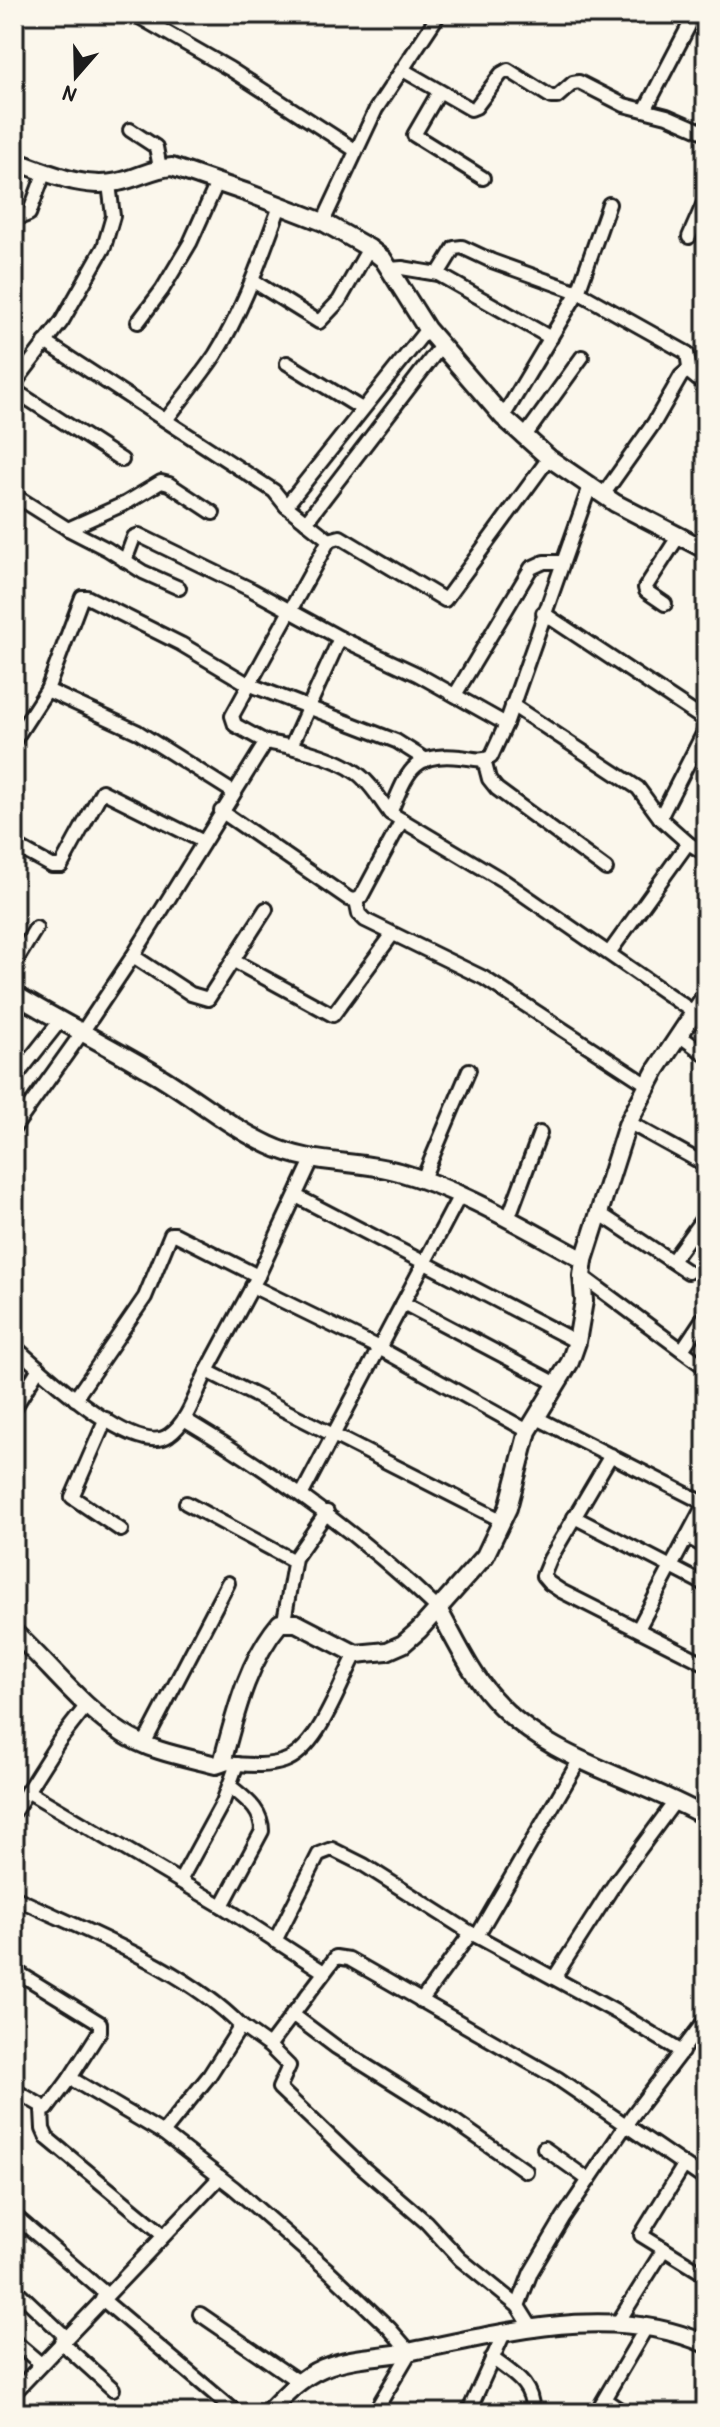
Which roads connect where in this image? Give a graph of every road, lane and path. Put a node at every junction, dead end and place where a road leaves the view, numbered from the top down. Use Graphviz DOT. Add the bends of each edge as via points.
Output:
graph roads {
  1 [pos="134,14"];
  2 [pos="439,14"];
  3 [pos="695,14"];
  4 [pos="403,70"];
  5 [pos="439,92"];
  6 [pos="645,110"];
  7 [pos="130,130"];
  8 [pos="706,133"];
  9 [pos="355,150"];
  10 [pos="14,161"];
  11 [pos="160,168"];
  12 [pos="45,171"];
  13 [pos="483,178"];
  14 [pos="217,183"];
  15 [pos="109,184"];
  16 [pos="706,199"];
  17 [pos="609,204"];
  18 [pos="280,206"];
  19 [pos="14,212"];
  20 [pos="323,222"];
  21 [pos="689,237"];
  22 [pos="369,248"];
  23 [pos="390,269"];
  24 [pos="438,274"];
  25 [pos="253,281"];
  26 [pos="578,292"];
  27 [pos="138,322"];
  28 [pos="427,329"];
  29 [pos="551,338"];
  30 [pos="45,342"];
  31 [pos="441,346"];
  32 [pos="582,357"];
  33 [pos="287,363"];
  34 [pos="689,369"];
  35 [pos="706,386"];
  36 [pos="14,387"];
  37 [pos="362,409"];
  38 [pos="503,417"];
  39 [pos="166,420"];
  40 [pos="525,436"];
  41 [pos="549,458"];
  42 [pos="122,460"];
  43 [pos="596,491"];
  44 [pos="14,495"];
  45 [pos="286,506"];
  46 [pos="213,513"];
  47 [pos="306,522"];
  48 [pos="68,529"];
  49 [pos="678,537"];
  50 [pos="329,540"];
  51 [pos="706,550"];
  52 [pos="125,561"];
  53 [pos="562,562"];
  54 [pos="179,588"];
  55 [pos="665,604"];
  56 [pos="290,611"];
  57 [pos="543,613"];
  58 [pos="340,638"];
  59 [pos="248,684"];
  60 [pos="47,690"];
  61 [pos="455,695"];
  62 [pos="512,705"];
  63 [pos="307,706"];
  64 [pos="706,721"];
  65 [pos="506,724"];
  66 [pos="706,728"];
  67 [pos="14,741"];
  68 [pos="266,742"];
  69 [pos="291,746"];
  70 [pos="423,758"];
  71 [pos="484,760"];
  72 [pos="233,792"];
  73 [pos="221,811"];
  74 [pos="396,816"];
  75 [pos="660,818"];
  76 [pos="202,841"];
  77 [pos="688,843"];
  78 [pos="14,845"];
  79 [pos="706,854"];
  80 [pos="606,869"];
  81 [pos="356,900"];
  82 [pos="266,909"];
  83 [pos="36,928"];
  84 [pos="392,935"];
  85 [pos="609,953"];
  86 [pos="133,956"];
  87 [pos="234,961"];
  88 [pos="14,964"];
  89 [pos="14,994"];
  90 [pos="706,995"];
  91 [pos="693,1012"];
  92 [pos="60,1021"];
  93 [pos="81,1034"];
  94 [pos="679,1035"];
  95 [pos="706,1055"];
  96 [pos="469,1070"];
  97 [pos="14,1079"];
  98 [pos="648,1085"];
  99 [pos="628,1122"];
  100 [pos="14,1128"];
  101 [pos="540,1133"];
  102 [pos="312,1160"];
  103 [pos="706,1165"];
  104 [pos="423,1179"];
  105 [pos="460,1195"];
  106 [pos="296,1196"];
  107 [pos="599,1213"];
  108 [pos="706,1214"];
  109 [pos="508,1219"];
  110 [pos="672,1261"];
  111 [pos="425,1262"];
  112 [pos="583,1268"];
  113 [pos="688,1272"];
  114 [pos="255,1281"];
  115 [pos="403,1303"];
  116 [pos="706,1314"];
  117 [pos="577,1342"];
  118 [pos="14,1346"];
  119 [pos="379,1348"];
  120 [pos="682,1350"];
  121 [pos="39,1368"];
  122 [pos="706,1368"];
  123 [pos="207,1371"];
  124 [pos="557,1384"];
  125 [pos="75,1399"];
  126 [pos="14,1409"];
  127 [pos="106,1419"];
  128 [pos="184,1419"];
  129 [pos="532,1424"];
  130 [pos="334,1433"];
  131 [pos="611,1455"];
  132 [pos="302,1494"];
  133 [pos="186,1503"];
  134 [pos="706,1504"];
  135 [pos="327,1512"];
  136 [pos="574,1517"];
  137 [pos="503,1521"];
  138 [pos="121,1530"];
  139 [pos="687,1537"];
  140 [pos="706,1547"];
  141 [pos="294,1561"];
  142 [pos="671,1566"];
  143 [pos="228,1583"];
  144 [pos="706,1585"];
  145 [pos="438,1609"];
  146 [pos="284,1621"];
  147 [pos="638,1629"];
  148 [pos="14,1632"];
  149 [pos="356,1654"];
  150 [pos="706,1664"];
  151 [pos="87,1705"];
  152 [pos="144,1744"];
  153 [pos="580,1759"];
  154 [pos="229,1764"];
  155 [pos="230,1786"];
  156 [pos="27,1791"];
  157 [pos="676,1800"];
  158 [pos="14,1812"];
  159 [pos="706,1817"];
  160 [pos="180,1881"];
  161 [pos="14,1897"];
  162 [pos="222,1906"];
  163 [pos="474,1934"];
  164 [pos="275,1941"];
  165 [pos="14,1970"];
  166 [pos="324,1972"];
  167 [pos="554,1978"];
  168 [pos="421,2001"];
  169 [pos="292,2014"];
  170 [pos="705,2024"];
  171 [pos="241,2026"];
  172 [pos="269,2046"];
  173 [pos="682,2052"];
  174 [pos="70,2078"];
  175 [pos="14,2090"];
  176 [pos="42,2109"];
  177 [pos="625,2125"];
  178 [pos="163,2133"];
  179 [pos="544,2148"];
  180 [pos="683,2167"];
  181 [pos="526,2171"];
  182 [pos="220,2177"];
  183 [pos="589,2180"];
  184 [pos="706,2180"];
  185 [pos="14,2215"];
  186 [pos="164,2235"];
  187 [pos="664,2249"];
  188 [pos="706,2275"];
  189 [pos="14,2288"];
  190 [pos="104,2296"];
  191 [pos="518,2306"];
  192 [pos="200,2314"];
  193 [pos="617,2324"];
  194 [pos="647,2326"];
  195 [pos="533,2330"];
  196 [pos="504,2333"];
  197 [pos="63,2340"];
  198 [pos="14,2341"];
  199 [pos="706,2344"];
  200 [pos="410,2352"];
  201 [pos="492,2358"];
  202 [pos="41,2364"];
  203 [pos="299,2382"];
  204 [pos="113,2389"];
  205 [pos="14,2393"];
  206 [pos="605,2400"];
  207 [pos="237,2413"];
  208 [pos="267,2413"];
  209 [pos="374,2413"];
  210 [pos="468,2413"];
  211 [pos="532,2413"];
  212 [pos="596,2413"];
  213 [pos="625,2413"];
  1 -- 9 [label="street"];
  2 -- 4 [label="street"];
  3 -- 6 [label="street"];
  4 -- 5 [label="street"];
  4 -- 9 [label="street"];
  5 -- 6 [label="street" via="473,109 508,70 554,98 579,82 618,103"];
  5 -- 13 [label="street" via="414,135"];
  6 -- 8 [label="street"];
  7 -- 11 [label="street" via="156,147"];
  9 -- 20 [label="street"];
  10 -- 12 [label="street"];
  11 -- 14 [label="street"];
  11 -- 15 [label="street"];
  12 -- 15 [label="street"];
  12 -- 19 [label="street" via="29,214"];
  14 -- 18 [label="street"];
  14 -- 27 [label="street" via="190,243"];
  15 -- 30 [label="street" via="113,216 104,247"];
  16 -- 21 [label="street"];
  17 -- 26 [label="street"];
  18 -- 20 [label="street"];
  18 -- 25 [label="street"];
  20 -- 22 [label="street"];
  22 -- 23 [label="street"];
  22 -- 25 [label="street" via="339,301 319,322"];
  23 -- 24 [label="street"];
  23 -- 28 [label="street"];
  24 -- 26 [label="street" via="454,248 462,247"];
  24 -- 29 [label="street"];
  25 -- 39 [label="street" via="214,355"];
  26 -- 29 [label="street"];
  26 -- 34 [label="street" via="687,353"];
  28 -- 31 [label="street"];
  28 -- 37 [label="street"];
  29 -- 38 [label="street"];
  30 -- 36 [label="street"];
  30 -- 39 [label="street"];
  31 -- 38 [label="street"];
  31 -- 47 [label="street"];
  32 -- 40 [label="street"];
  33 -- 37 [label="street"];
  34 -- 35 [label="street"];
  34 -- 43 [label="street" via="654,423"];
  36 -- 42 [label="street"];
  37 -- 45 [label="street"];
  38 -- 40 [label="street"];
  39 -- 45 [label="street" via="274,491"];
  40 -- 41 [label="street"];
  41 -- 43 [label="street"];
  41 -- 50 [label="street" via="445,600 343,539"];
  43 -- 49 [label="street"];
  43 -- 53 [label="street"];
  44 -- 48 [label="street"];
  45 -- 47 [label="street"];
  46 -- 48 [label="street" via="161,482"];
  47 -- 50 [label="street"];
  48 -- 52 [label="street"];
  49 -- 51 [label="street"];
  49 -- 55 [label="street" via="645,588"];
  50 -- 56 [label="street"];
  52 -- 54 [label="street"];
  52 -- 56 [label="street" via="139,535"];
  53 -- 57 [label="street"];
  53 -- 61 [label="street" via="531,568"];
  56 -- 58 [label="street"];
  56 -- 59 [label="street"];
  57 -- 62 [label="street"];
  57 -- 64 [label="street"];
  58 -- 61 [label="street"];
  58 -- 63 [label="street"];
  59 -- 60 [label="street" via="84,597"];
  59 -- 63 [label="street"];
  59 -- 68 [label="street" via="232,720"];
  60 -- 67 [label="street"];
  60 -- 72 [label="street" via="138,732"];
  61 -- 65 [label="street"];
  62 -- 65 [label="street"];
  62 -- 75 [label="street" via="638,788"];
  63 -- 69 [label="street"];
  63 -- 70 [label="street" via="396,741"];
  65 -- 71 [label="street" via="493,754"];
  66 -- 75 [label="street"];
  68 -- 69 [label="street"];
  68 -- 72 [label="street"];
  69 -- 74 [label="street" via="355,772"];
  70 -- 71 [label="street"];
  70 -- 74 [label="street" via="410,771"];
  71 -- 80 [label="street" via="497,789"];
  72 -- 73 [label="street"];
  73 -- 76 [label="street"];
  73 -- 81 [label="street"];
  74 -- 81 [label="street"];
  74 -- 85 [label="street"];
  75 -- 77 [label="street"];
  76 -- 78 [label="street" via="102,791 61,866"];
  76 -- 86 [label="street"];
  77 -- 79 [label="street"];
  77 -- 85 [label="street"];
  81 -- 84 [label="street" via="361,917"];
  82 -- 87 [label="street"];
  83 -- 88 [label="street"];
  84 -- 87 [label="street" via="333,1015"];
  84 -- 98 [label="street" via="484,978"];
  85 -- 91 [label="street"];
  86 -- 87 [label="street" via="205,1000"];
  86 -- 93 [label="street"];
  89 -- 92 [label="street"];
  90 -- 91 [label="street"];
  91 -- 94 [label="street"];
  92 -- 93 [label="street"];
  92 -- 97 [label="street"];
  93 -- 100 [label="street"];
  93 -- 102 [label="street" via="155,1073 269,1145"];
  94 -- 95 [label="street"];
  94 -- 98 [label="street"];
  96 -- 104 [label="street"];
  98 -- 99 [label="street"];
  99 -- 103 [label="street"];
  99 -- 107 [label="street"];
  101 -- 109 [label="street"];
  102 -- 104 [label="street" via="377,1167"];
  102 -- 106 [label="street"];
  104 -- 105 [label="street"];
  105 -- 109 [label="street"];
  105 -- 111 [label="street"];
  106 -- 111 [label="street"];
  106 -- 114 [label="street"];
  107 -- 110 [label="street"];
  107 -- 112 [label="street"];
  108 -- 110 [label="street"];
  109 -- 112 [label="street"];
  110 -- 113 [label="street"];
  111 -- 115 [label="street"];
  111 -- 117 [label="street"];
  112 -- 117 [label="street"];
  112 -- 120 [label="street"];
  114 -- 119 [label="street"];
  114 -- 123 [label="street"];
  114 -- 125 [label="street" via="171,1234 145,1297"];
  115 -- 119 [label="street"];
  115 -- 124 [label="street"];
  116 -- 120 [label="street"];
  117 -- 124 [label="street"];
  118 -- 121 [label="street"];
  119 -- 129 [label="street"];
  119 -- 130 [label="street"];
  120 -- 122 [label="street"];
  121 -- 125 [label="street"];
  121 -- 126 [label="street"];
  123 -- 128 [label="street"];
  123 -- 130 [label="street"];
  124 -- 129 [label="street"];
  125 -- 127 [label="street"];
  127 -- 128 [label="street" via="156,1440 170,1435"];
  127 -- 138 [label="street" via="72,1497"];
  128 -- 132 [label="street"];
  129 -- 131 [label="street"];
  129 -- 137 [label="street"];
  130 -- 132 [label="street"];
  130 -- 137 [label="street"];
  131 -- 134 [label="street"];
  131 -- 136 [label="street"];
  132 -- 135 [label="street"];
  133 -- 141 [label="street"];
  134 -- 139 [label="street"];
  135 -- 141 [label="street"];
  135 -- 145 [label="street"];
  136 -- 142 [label="street"];
  136 -- 147 [label="street" via="543,1576 561,1591"];
  137 -- 145 [label="street" via="485,1556"];
  139 -- 140 [label="street"];
  139 -- 142 [label="street"];
  141 -- 146 [label="street"];
  142 -- 144 [label="street"];
  142 -- 147 [label="street"];
  143 -- 152 [label="street"];
  145 -- 149 [label="street" via="403,1644"];
  145 -- 153 [label="street" via="491,1697 527,1730"];
  146 -- 149 [label="street"];
  146 -- 154 [label="street" via="265,1640 246,1684"];
  147 -- 150 [label="street"];
  148 -- 151 [label="street"];
  149 -- 154 [label="street" via="308,1745 282,1762"];
  151 -- 152 [label="street"];
  151 -- 156 [label="street"];
  152 -- 154 [label="street"];
  153 -- 157 [label="street"];
  153 -- 163 [label="street"];
  154 -- 155 [label="street"];
  155 -- 160 [label="street"];
  155 -- 162 [label="street" via="256,1810 262,1831"];
  156 -- 158 [label="street"];
  156 -- 160 [label="street"];
  157 -- 159 [label="street"];
  157 -- 167 [label="street"];
  160 -- 162 [label="street"];
  161 -- 171 [label="street" via="180,1977"];
  162 -- 164 [label="street"];
  163 -- 164 [label="street" via="332,1849 319,1854"];
  163 -- 167 [label="street"];
  163 -- 168 [label="street"];
  164 -- 166 [label="street"];
  165 -- 174 [label="street" via="100,2023"];
  166 -- 168 [label="street" via="336,1957 344,1957"];
  166 -- 169 [label="street"];
  167 -- 173 [label="street"];
  168 -- 177 [label="street" via="557,2078"];
  169 -- 172 [label="street"];
  169 -- 181 [label="street"];
  170 -- 173 [label="street"];
  171 -- 172 [label="street"];
  171 -- 178 [label="street"];
  172 -- 191 [label="street" via="289,2066 280,2084 282,2092 460,2259"];
  173 -- 177 [label="street"];
  174 -- 176 [label="street" via="49,2108"];
  174 -- 178 [label="street"];
  175 -- 176 [label="street"];
  176 -- 186 [label="street" via="47,2138"];
  177 -- 180 [label="street"];
  177 -- 183 [label="street"];
  178 -- 182 [label="street"];
  179 -- 183 [label="street"];
  180 -- 184 [label="street"];
  180 -- 187 [label="street" via="641,2235"];
  182 -- 186 [label="street"];
  182 -- 200 [label="street" via="329,2271"];
  183 -- 191 [label="street" via="531,2272"];
  185 -- 190 [label="street"];
  186 -- 190 [label="street"];
  187 -- 188 [label="street"];
  187 -- 193 [label="street"];
  189 -- 197 [label="street"];
  190 -- 197 [label="street"];
  190 -- 207 [label="street"];
  191 -- 195 [label="street"];
  192 -- 203 [label="street"];
  193 -- 194 [label="street"];
  193 -- 195 [label="street" via="594,2321"];
  194 -- 199 [label="street"];
  194 -- 206 [label="street"];
  195 -- 196 [label="street"];
  196 -- 200 [label="street"];
  196 -- 201 [label="street"];
  197 -- 202 [label="street"];
  197 -- 204 [label="street"];
  198 -- 202 [label="street"];
  200 -- 203 [label="street" via="334,2364"];
  200 -- 209 [label="street"];
  201 -- 210 [label="street"];
  201 -- 211 [label="street" via="522,2381 533,2398"];
  202 -- 205 [label="street"];
  203 -- 208 [label="street"];
  206 -- 212 [label="street"];
  206 -- 213 [label="street"];
}
